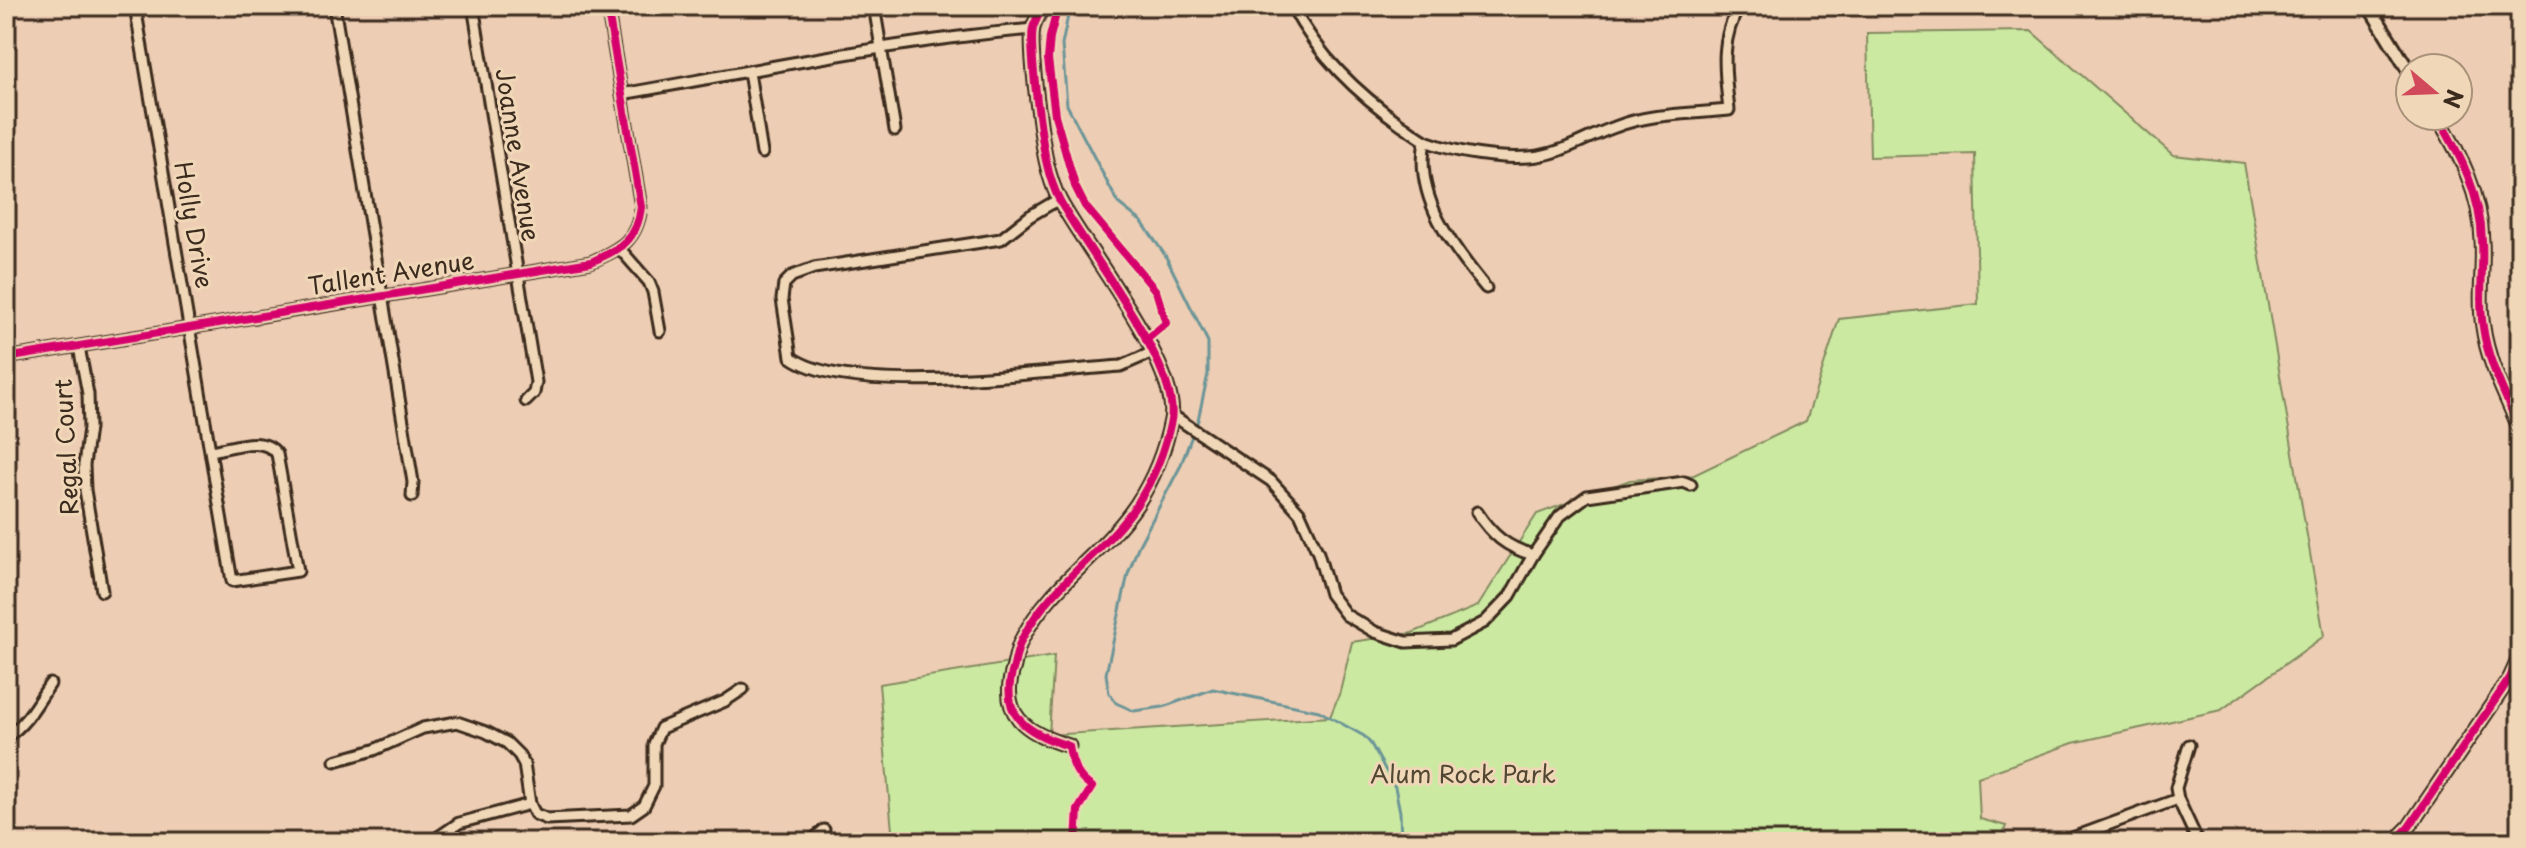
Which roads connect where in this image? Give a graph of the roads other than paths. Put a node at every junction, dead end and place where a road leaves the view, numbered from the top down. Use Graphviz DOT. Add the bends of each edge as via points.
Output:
graph roads {
  1 [pos="135,6"];
  2 [pos="334,6"];
  3 [pos="473,6"];
  4 [pos="607,6"];
  5 [pos="874,6"];
  6 [pos="1043,6"];
  7 [pos="1292,6"];
  8 [pos="1740,6"];
  9 [pos="2369,6"];
  10 [pos="1033,29"];
  11 [pos="882,48"];
  12 [pos="2397,52"];
  13 [pos="749,72"];
  14 [pos="622,94"];
  15 [pos="6,95"];
  16 [pos="895,130"];
  17 [pos="2447,132"];
  18 [pos="1425,141"];
  19 [pos="762,153"];
  20 [pos="6,165"];
  21 [pos="1059,199"];
  22 [pos="620,249"];
  23 [pos="516,273"];
  24 [pos="1486,288"];
  25 [pos="383,295"];
  26 [pos="191,328"];
  27 [pos="660,331"];
  28 [pos="79,347"];
  29 [pos="1153,352"];
  30 [pos="6,358"];
  31 [pos="526,401"];
  32 [pos="1172,415"];
  33 [pos="2520,430"];
  34 [pos="211,451"];
  35 [pos="1691,485"];
  36 [pos="412,496"];
  37 [pos="1477,512"];
  38 [pos="1533,555"];
  39 [pos="102,591"];
  40 [pos="2520,656"];
  41 [pos="50,684"];
  42 [pos="743,689"];
  43 [pos="6,737"];
  44 [pos="2189,745"];
  45 [pos="1069,746"];
  46 [pos="335,761"];
  47 [pos="2178,799"];
  48 [pos="530,804"];
  49 [pos="824,830"];
  50 [pos="2072,838"];
  51 [pos="431,842"];
  52 [pos="810,842"];
  53 [pos="2198,842"];
  54 [pos="2394,842"];
  1 -- 26 [label="street, Holly Drive"];
  2 -- 25 [label="street"];
  3 -- 23 [label="street, Joanne Avenue"];
  4 -- 14 [label="street"];
  5 -- 11 [label="street"];
  6 -- 10 [label="street"];
  7 -- 18 [label="street" via="1333,67"];
  8 -- 18 [label="street" via="1725,44 1729,110 1650,118 1562,151 1530,157 1488,155"];
  9 -- 12 [label="street"];
  10 -- 11 [label="street"];
  10 -- 21 [label="street" via="1047,164"];
  11 -- 13 [label="street"];
  11 -- 16 [label="street"];
  13 -- 14 [label="street"];
  13 -- 19 [label="street"];
  14 -- 22 [label="street" via="641,207 633,235"];
  15 -- 20 [label="street"];
  17 -- 33 [label="street" via="2473,190 2483,239 2482,325 2491,367"];
  18 -- 24 [label="street" via="1422,159 1435,214 1457,254"];
  21 -- 29 [label="street"];
  21 -- 29 [label="street" via="1001,239 814,268 792,276 784,284 782,299 791,357 814,368 912,381 1121,366"];
  22 -- 23 [label="street, Tallent Avenue" via="591,262"];
  22 -- 27 [label="street" via="649,282"];
  23 -- 25 [label="street, Tallent Avenue"];
  23 -- 31 [label="street, Joanne Avenue" via="536,382"];
  25 -- 26 [label="street, Tallent Avenue"];
  25 -- 36 [label="street"];
  26 -- 28 [label="street, Tallent Avenue"];
  26 -- 34 [label="street, Holly Drive"];
  28 -- 30 [label="street, Tallent Avenue"];
  28 -- 39 [label="street, Regal Court" via="88,394 85,490"];
  29 -- 32 [label="street"];
  32 -- 38 [label="street" via="1271,481 1300,513 1330,594 1346,615 1375,632 1406,642 1451,640 1485,622 1510,596"];
  32 -- 45 [label="street" via="1152,480 1136,506 1046,604 1022,638 1008,684 1014,714 1051,741"];
  34 -- 34 [label="street, Holly Drive" via="232,581 298,571 273,447 258,443"];
  35 -- 38 [label="street" via="1587,496 1560,516"];
  37 -- 38 [label="street" via="1491,533"];
  40 -- 54 [label="street" via="2510,678"];
  41 -- 43 [label="street"];
  42 -- 48 [label="street" via="661,728 654,744 654,786 644,806 631,815 547,819 535,814"];
  44 -- 47 [label="street" via="2176,788"];
  46 -- 48 [label="street" via="423,728 457,722 496,737 519,755"];
  47 -- 50 [label="street"];
  47 -- 53 [label="street"];
  48 -- 51 [label="street" via="459,823"];
  49 -- 52 [label="street"];
}
